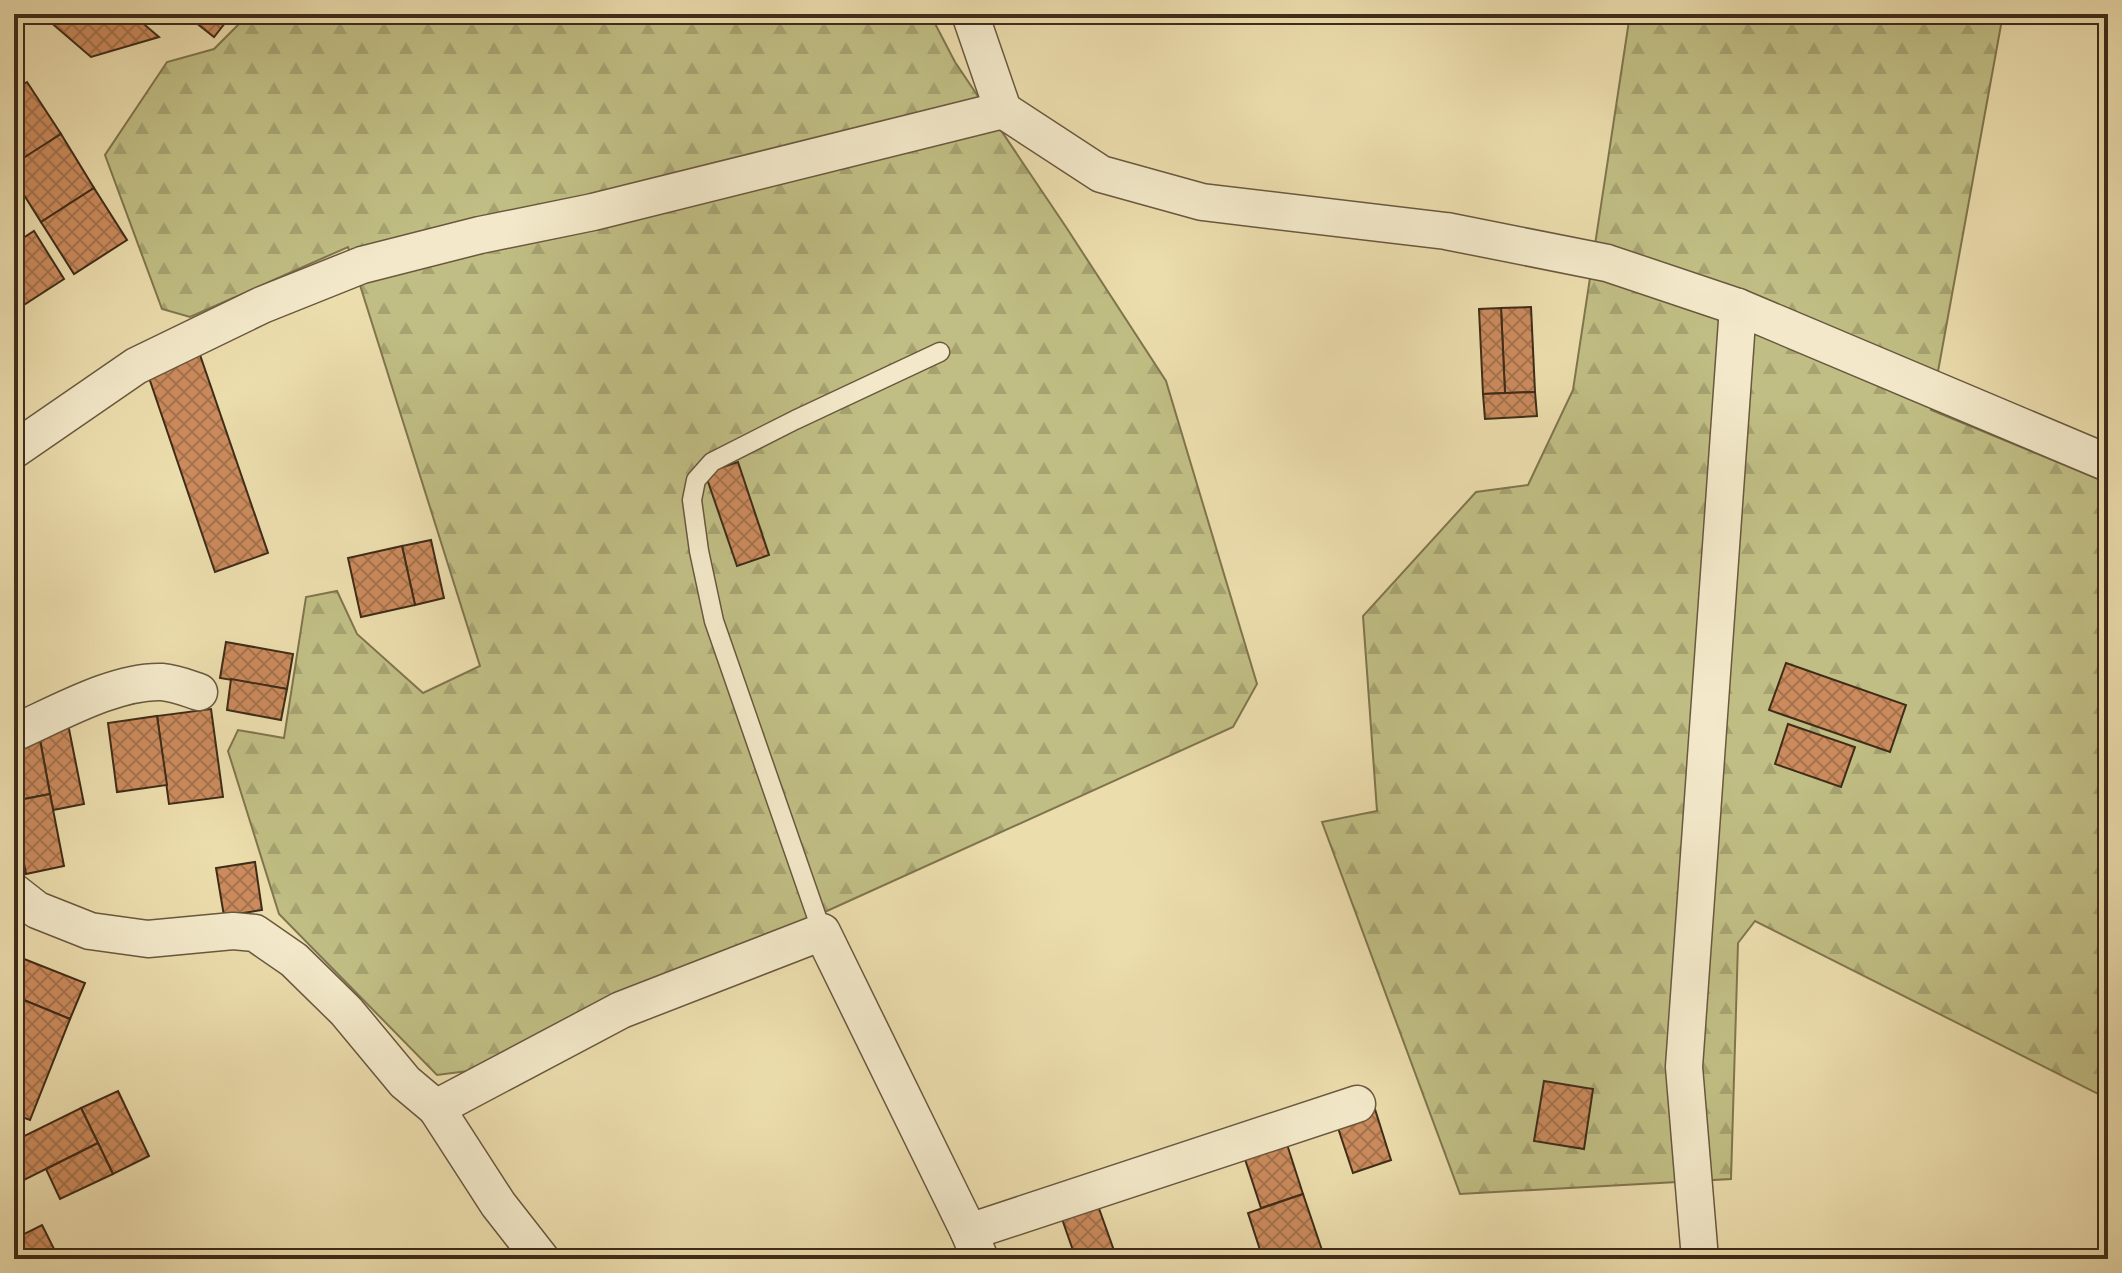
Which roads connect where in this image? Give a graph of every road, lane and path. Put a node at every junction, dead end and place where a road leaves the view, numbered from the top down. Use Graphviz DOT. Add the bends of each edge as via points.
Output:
graph roads {
  1 [pos="970,14"];
  2 [pos="1003,110"];
  3 [pos="1738,307"];
  4 [pos="940,352"];
  5 [pos="14,450"];
  6 [pos="2108,463"];
  7 [pos="199,692"];
  8 [pos="14,733"];
  9 [pos="14,892"];
  10 [pos="822,932"];
  11 [pos="1357,1104"];
  12 [pos="436,1108"];
  13 [pos="974,1245"];
  14 [pos="541,1259"];
  15 [pos="1700,1259"];
  1 -- 2 [label="street"];
  2 -- 3 [label="street" via="1101,174 1202,202 1461,234 1607,263"];
  2 -- 5 [label="street" via="362,265 262,305 136,366"];
  3 -- 6 [label="street"];
  3 -- 15 [label="street" via="1684,1067"];
  4 -- 10 [label="lane" via="712,462 696,480 692,500 714,621"];
  7 -- 8 [label="street" via="166,682 139,683"];
  9 -- 12 [label="street" via="37,910 90,931 148,939 255,933 294,960 346,1011 405,1082"];
  10 -- 12 [label="street" via="621,1010"];
  10 -- 13 [label="street"];
  11 -- 13 [label="street"];
  12 -- 14 [label="street"];
}
